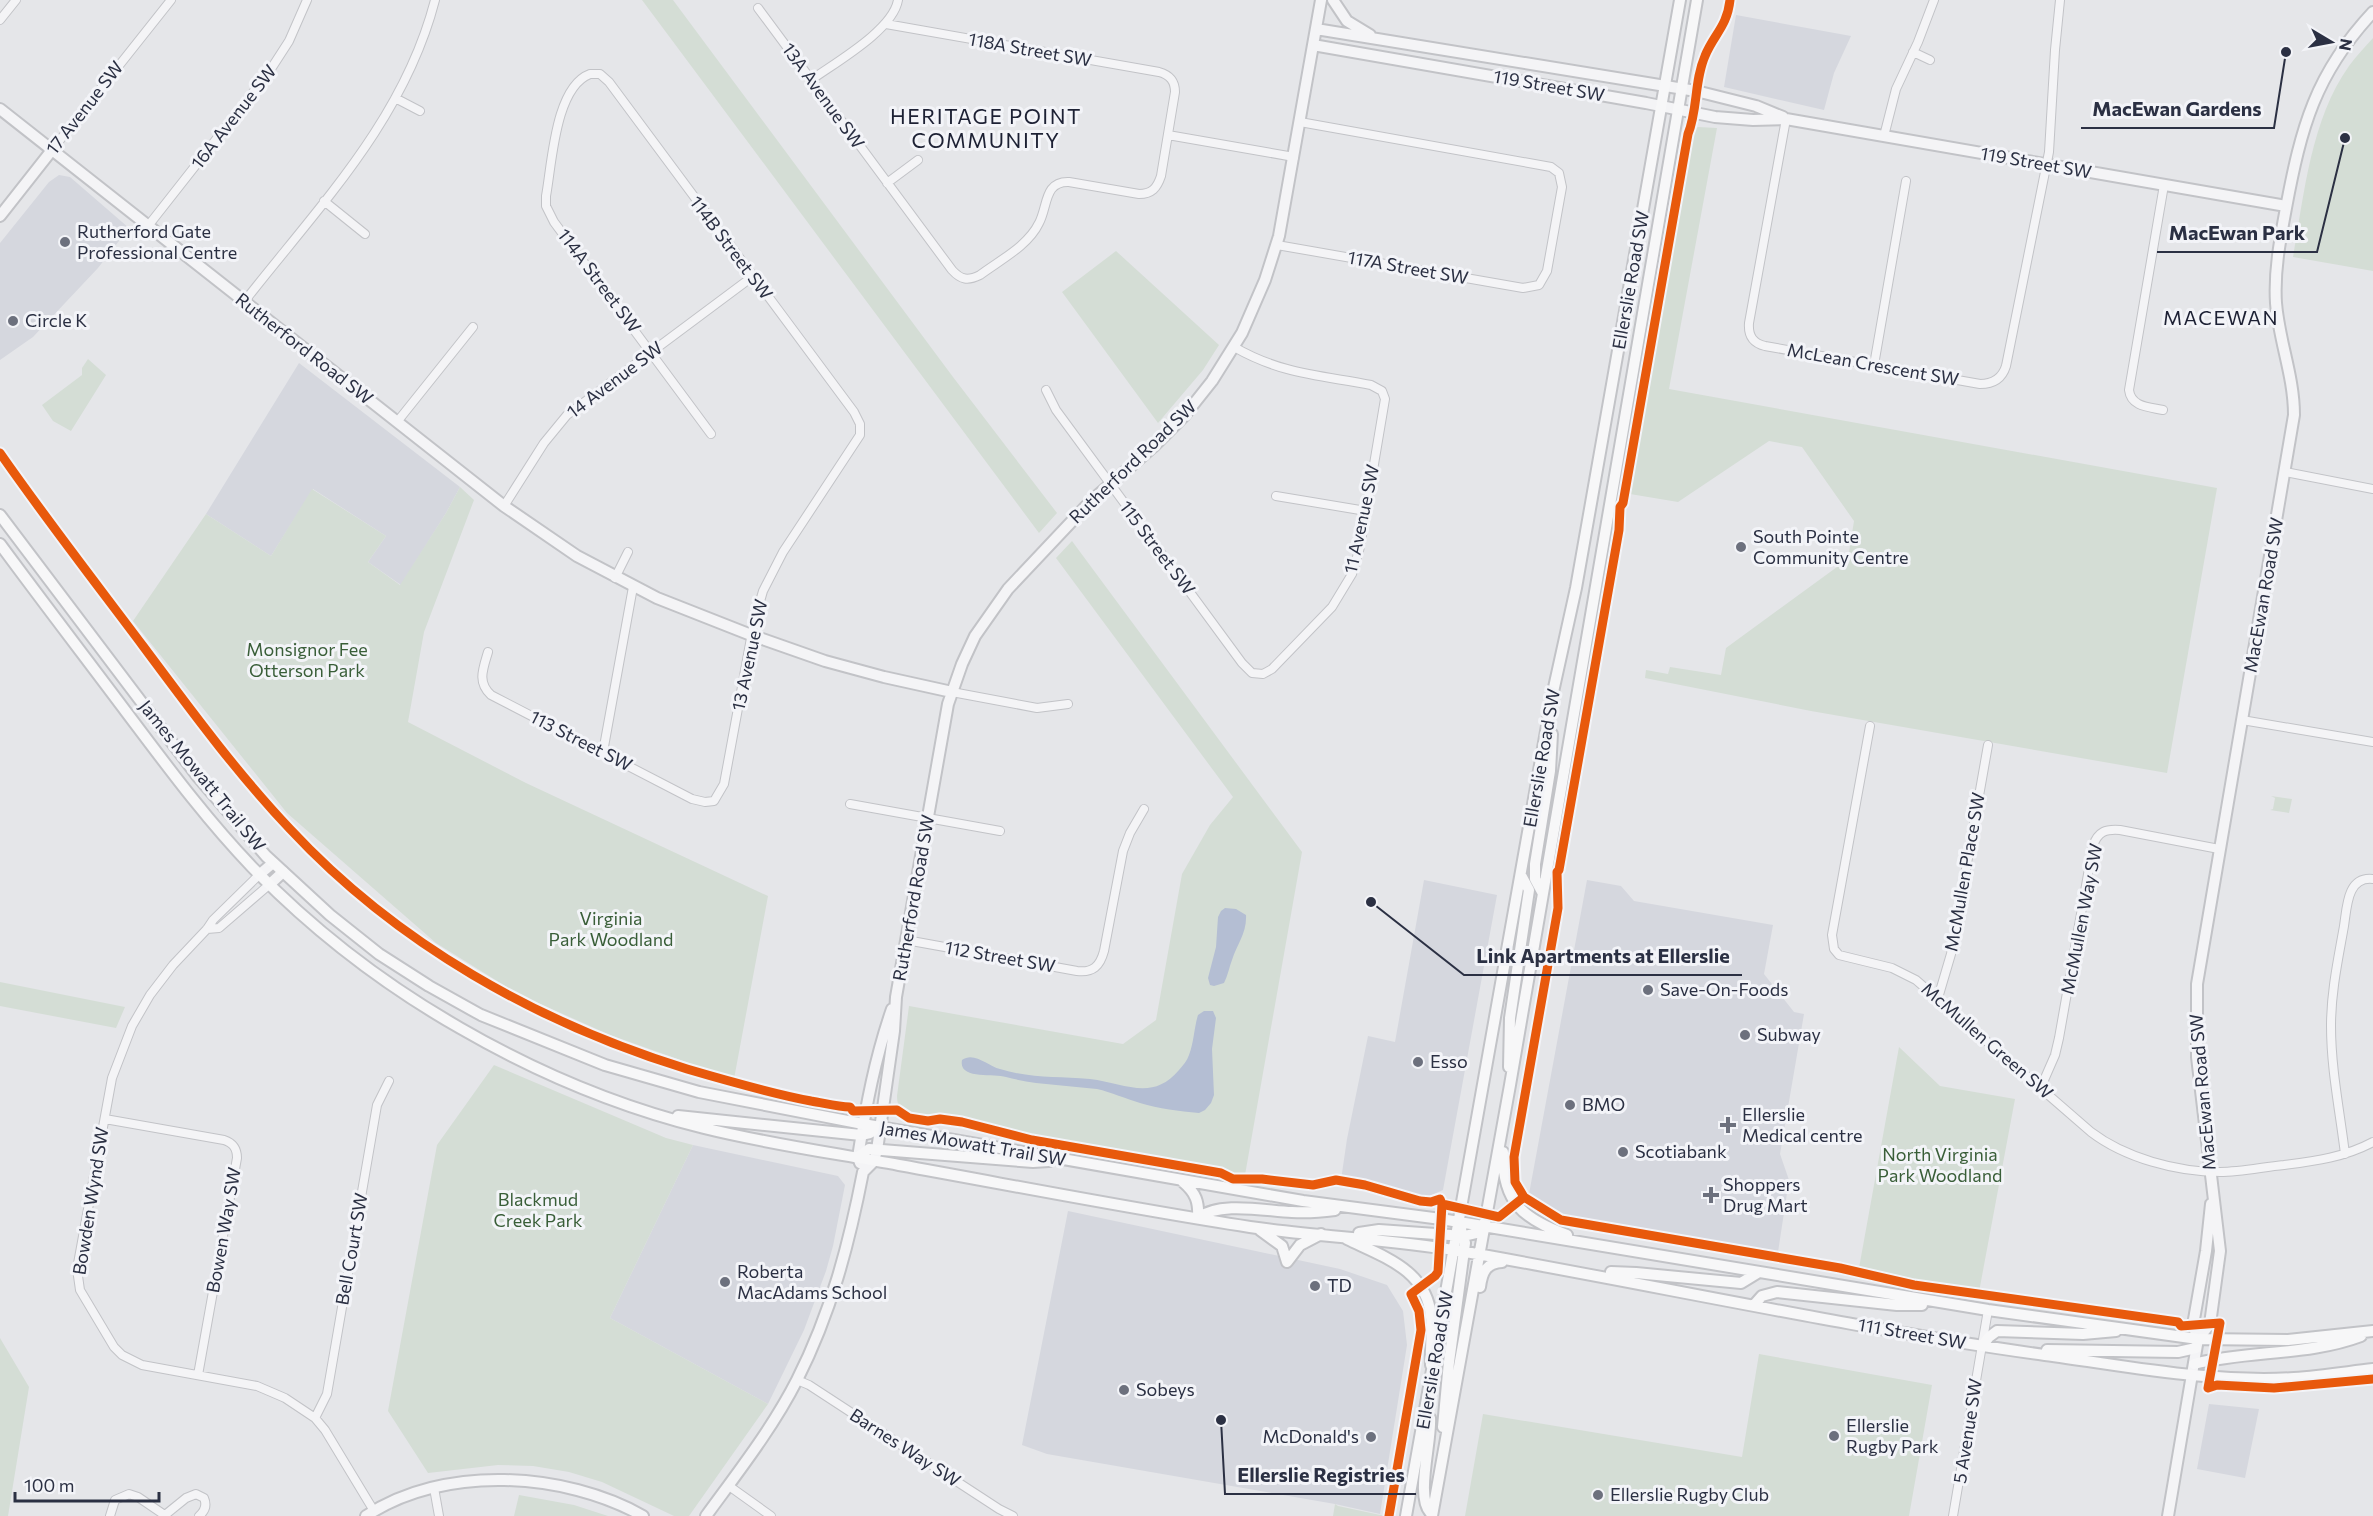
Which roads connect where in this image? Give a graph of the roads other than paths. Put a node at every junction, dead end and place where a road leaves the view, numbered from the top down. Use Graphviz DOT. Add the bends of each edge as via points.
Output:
graph roads {
  1 [pos="16,0"];
  2 [pos="171,0"];
  3 [pos="307,0"];
  4 [pos="435,0"];
  5 [pos="898,0"];
  6 [pos="1321,0"];
  7 [pos="1333,0"];
  8 [pos="1680,0"];
  9 [pos="1697,0"];
  10 [pos="1934,0"];
  11 [pos="2060,0"];
  12 [pos="758,8"];
  13 [pos="2373,12"];
  14 [pos="0,20"];
  15 [pos="886,24"];
  16 [pos="1316,29"];
  17 [pos="1379,38"];
  18 [pos="1313,45"];
  19 [pos="1913,52"];
  20 [pos="1930,60"];
  21 [pos="811,80"];
  22 [pos="1665,86"];
  23 [pos="1681,88"];
  24 [pos="397,99"];
  25 [pos="1662,106"];
  26 [pos="0,109"];
  27 [pos="1677,109"];
  28 [pos="420,111"];
  29 [pos="1786,119"];
  30 [pos="1300,122"];
  31 [pos="1168,135"];
  32 [pos="1884,136"];
  33 [pos="52,150"];
  34 [pos="1293,157"];
  35 [pos="918,160"];
  36 [pos="2047,164"];
  37 [pos="1906,181"];
  38 [pos="887,183"];
  39 [pos="2164,185"];
  40 [pos="324,201"];
  41 [pos="2286,206"];
  42 [pos="0,216"];
  43 [pos="550,216"];
  44 [pos="148,226"];
  45 [pos="365,234"];
  46 [pos="1277,245"];
  47 [pos="752,277"];
  48 [pos="244,302"];
  49 [pos="473,327"];
  50 [pos="1234,347"];
  51 [pos="652,351"];
  52 [pos="1874,365"];
  53 [pos="1046,390"];
  54 [pos="2163,410"];
  55 [pos="397,422"];
  56 [pos="860,424"];
  57 [pos="711,434"];
  58 [pos="2285,472"];
  59 [pos="1110,484"];
  60 [pos="2373,489"];
  61 [pos="1276,496"];
  62 [pos="504,506"];
  63 [pos="1366,511"];
  64 [pos="0,515"];
  65 [pos="0,544"];
  66 [pos="628,552"];
  67 [pos="615,578"];
  68 [pos="633,587"];
  69 [pos="751,635"];
  70 [pos="488,652"];
  71 [pos="1252,673"];
  72 [pos="952,692"];
  73 [pos="1553,692"];
  74 [pos="1068,704"];
  75 [pos="2242,720"];
  76 [pos="1870,726"];
  77 [pos="2373,742"];
  78 [pos="1988,745"];
  79 [pos="603,752"];
  80 [pos="714,801"];
  81 [pos="850,804"];
  82 [pos="1144,809"];
  83 [pos="928,818"];
  84 [pos="1000,831"];
  85 [pos="2219,849"];
  86 [pos="273,863"];
  87 [pos="283,872"];
  88 [pos="260,874"];
  89 [pos="1521,875"];
  90 [pos="2373,879"];
  91 [pos="270,884"];
  92 [pos="1542,892"];
  93 [pos="207,929"];
  94 [pos="906,940"];
  95 [pos="896,997"];
  96 [pos="1938,998"];
  97 [pos="389,1081"];
  98 [pos="1510,1085"];
  99 [pos="2041,1087"];
  100 [pos="1505,1112"];
  101 [pos="656,1114"];
  102 [pos="105,1119"];
  103 [pos="880,1127"];
  104 [pos="862,1130"];
  105 [pos="2373,1142"];
  106 [pos="875,1155"];
  107 [pos="2345,1155"];
  108 [pos="858,1157"];
  109 [pos="1067,1160"];
  110 [pos="2210,1171"];
  111 [pos="863,1172"];
  112 [pos="1182,1181"];
  113 [pos="2212,1198"];
  114 [pos="1353,1208"];
  115 [pos="1198,1218"];
  116 [pos="1459,1222"];
  117 [pos="1484,1226"];
  118 [pos="1257,1228"];
  119 [pos="1322,1234"];
  120 [pos="1341,1236"];
  121 [pos="1460,1236"];
  122 [pos="1596,1246"];
  123 [pos="1459,1251"];
  124 [pos="1479,1255"];
  125 [pos="1511,1261"];
  126 [pos="1584,1272"];
  127 [pos="1759,1272"];
  128 [pos="1938,1302"];
  129 [pos="1754,1305"];
  130 [pos="1988,1310"];
  131 [pos="2125,1329"];
  132 [pos="2373,1331"];
  133 [pos="2197,1343"];
  134 [pos="1982,1346"];
  135 [pos="2017,1351"];
  136 [pos="2373,1368"];
  137 [pos="2193,1369"];
  138 [pos="198,1375"];
  139 [pos="797,1380"];
  140 [pos="1432,1381"];
  141 [pos="1428,1400"];
  142 [pos="315,1418"];
  143 [pos="1441,1469"];
  144 [pos="729,1486"];
  145 [pos="434,1488"];
  146 [pos="370,1513"];
  147 [pos="1408,1514"];
  148 [pos="1009,1515"];
  149 [pos="1432,1515"];
  150 [pos="110,1516"];
  151 [pos="166,1516"];
  152 [pos="199,1516"];
  153 [pos="439,1516"];
  154 [pos="643,1516"];
  155 [pos="706,1516"];
  156 [pos="771,1516"];
  157 [pos="1953,1516"];
  158 [pos="2168,1516"];
  1 -- 14 [label="street"];
  2 -- 33 [label="street, 17 Avenue SW"];
  3 -- 44 [label="street, 16A Avenue SW" via="293,33 269,72"];
  4 -- 24 [label="street" via="421,45"];
  5 -- 15 [label="street" via="896,11"];
  6 -- 16 [label="street, Rutherford Road SW"];
  7 -- 17 [label="street" via="1347,21"];
  8 -- 22 [label="main road, Ellerslie Road SW"];
  9 -- 23 [label="main road, Ellerslie Road SW"];
  10 -- 19 [label="street"];
  11 -- 36 [label="street"];
  12 -- 21 [label="street, 13A Avenue SW"];
  13 -- 41 [label="street, MacEwan Road SW" via="2335,60 2315,98 2299,142"];
  15 -- 21 [label="street"];
  15 -- 31 [label="street, 118A Street SW" via="1159,72 1172,80 1175,92"];
  16 -- 17 [label="street, 119 Street SW"];
  16 -- 18 [label="street, Rutherford Road SW"];
  17 -- 22 [label="street, 119 Street SW"];
  18 -- 25 [label="street, 119 Street SW"];
  18 -- 30 [label="street, Rutherford Road SW"];
  19 -- 20 [label="street"];
  19 -- 32 [label="street" via="1893,95"];
  21 -- 38 [label="street, 13A Avenue SW"];
  22 -- 23 [label="street, 119 Street SW"];
  22 -- 25 [label="main road, Ellerslie Road SW"];
  23 -- 27 [label="main road, Ellerslie Road SW"];
  23 -- 29 [label="street, 119 Street SW" via="1756,106"];
  24 -- 28 [label="street"];
  24 -- 40 [label="street"];
  25 -- 27 [label="street, 119 Street SW"];
  25 -- 73 [label="main road, Ellerslie Road SW" via="1576,588"];
  26 -- 33 [label="street, Rutherford Road SW"];
  27 -- 29 [label="street, 119 Street SW" via="1715,117"];
  27 -- 92 [label="main road, Ellerslie Road SW"];
  29 -- 32 [label="street, 119 Street SW"];
  29 -- 52 [label="street, McLean Crescent SW" via="1750,334 1754,342 1765,346"];
  30 -- 34 [label="street, Rutherford Road SW"];
  30 -- 46 [label="street, 117A Street SW" via="1545,165 1559,173 1562,182 1547,271 1539,285 1523,288"];
  31 -- 34 [label="street"];
  31 -- 38 [label="street, 13A Avenue SW" via="1161,176 1154,190 1139,194 1059,183 1049,193 1040,222 1029,237 980,275 966,279 952,270"];
  32 -- 36 [label="street, 119 Street SW"];
  33 -- 42 [label="street, 17 Avenue SW"];
  33 -- 44 [label="street, Rutherford Road SW"];
  34 -- 46 [label="street, Rutherford Road SW"];
  35 -- 38 [label="street"];
  36 -- 39 [label="street, 119 Street SW"];
  36 -- 52 [label="street, McLean Crescent SW" via="2001,377 1980,384"];
  37 -- 52 [label="street"];
  39 -- 41 [label="street, 119 Street SW"];
  39 -- 54 [label="street" via="2129,390 2131,399 2138,404"];
  40 -- 45 [label="street"];
  40 -- 48 [label="street"];
  41 -- 58 [label="street, MacEwan Road SW" via="2275,287 2278,326 2293,390 2293,424"];
  43 -- 47 [label="street, 114B Street SW" via="546,196 564,105 585,75 600,74"];
  43 -- 51 [label="street, 114A Street SW"];
  44 -- 48 [label="street, Rutherford Road SW"];
  46 -- 50 [label="street, Rutherford Road SW" via="1259,296"];
  47 -- 51 [label="street, 14 Avenue SW"];
  47 -- 56 [label="street, 114B Street SW"];
  48 -- 55 [label="street, Rutherford Road SW"];
  49 -- 55 [label="street"];
  50 -- 59 [label="street, Rutherford Road SW" via="1185,415"];
  50 -- 63 [label="street, 11 Avenue SW" via="1284,370 1371,385 1382,391 1384,405"];
  51 -- 57 [label="street, 114A Street SW"];
  51 -- 62 [label="street, 14 Avenue SW" via="558,424"];
  53 -- 59 [label="street, 115 Street SW"];
  55 -- 62 [label="street, Rutherford Road SW"];
  56 -- 69 [label="street, 13 Avenue SW" via="857,442 769,577"];
  58 -- 60 [label="street"];
  58 -- 75 [label="street, MacEwan Road SW"];
  59 -- 71 [label="street, 115 Street SW"];
  59 -- 72 [label="street, Rutherford Road SW" via="996,604 975,636"];
  61 -- 63 [label="street"];
  62 -- 67 [label="street, Rutherford Road SW" via="543,535"];
  63 -- 71 [label="street, 11 Avenue SW" via="1356,561 1339,599 1272,669 1263,674"];
  64 -- 86 [label="main road, James Mowatt Trail SW" via="198,777"];
  65 -- 88 [label="main road, James Mowatt Trail SW" via="188,793"];
  66 -- 67 [label="street"];
  67 -- 68 [label="street, Rutherford Road SW"];
  68 -- 69 [label="street, Rutherford Road SW"];
  68 -- 79 [label="street"];
  69 -- 72 [label="street, Rutherford Road SW" via="856,670"];
  69 -- 80 [label="street, 13 Avenue SW" via="724,784"];
  70 -- 79 [label="street, 113 Street SW" via="481,680 491,695"];
  72 -- 74 [label="street" via="1037,708"];
  72 -- 83 [label="street, Rutherford Road SW"];
  73 -- 89 [label="main road, Ellerslie Road SW"];
  73 -- 92 [label="main road" via="1550,771 1535,864 1535,879"];
  75 -- 77 [label="street"];
  75 -- 85 [label="street, MacEwan Road SW"];
  76 -- 96 [label="street, McMullen Green SW" via="1832,945 1843,957 1901,972"];
  78 -- 96 [label="street, McMullen Place SW" via="1951,954"];
  79 -- 80 [label="street, 113 Street SW" via="692,799"];
  81 -- 83 [label="street"];
  82 -- 94 [label="street, 112 Street SW" via="1123,851 1104,951 1095,969 1077,971"];
  83 -- 84 [label="street"];
  83 -- 94 [label="street, Rutherford Road SW"];
  85 -- 99 [label="street, McMullen Way SW" via="2120,830 2099,833 2093,846 2059,1038"];
  85 -- 110 [label="street, MacEwan Road SW" via="2199,962 2195,1016"];
  86 -- 87 [label="main road, James Mowatt Trail SW"];
  86 -- 88 [label="street, Bowden Wynd SW"];
  87 -- 91 [label="street, Bowden Wynd SW"];
  87 -- 104 [label="main road, James Mowatt Trail SW" via="379,954 481,1015 566,1051 654,1080"];
  88 -- 91 [label="main road, James Mowatt Trail SW"];
  88 -- 93 [label="street, Bowden Wynd SW"];
  89 -- 98 [label="main road" via="1529,890 1510,1018"];
  89 -- 116 [label="main road, Ellerslie Road SW"];
  90 -- 107 [label="street" via="2358,881 2349,895 2333,991 2332,1041"];
  91 -- 93 [label="street, Bowden Wynd SW" via="219,928"];
  91 -- 101 [label="main road, James Mowatt Trail SW" via="347,953 446,1020 560,1079"];
  92 -- 98 [label="main road, Ellerslie Road SW"];
  93 -- 102 [label="street, Bowden Wynd SW" via="157,985 134,1022 117,1064"];
  94 -- 95 [label="street, Rutherford Road SW"];
  95 -- 103 [label="street, Rutherford Road SW"];
  95 -- 104 [label="street, Rutherford Road SW" via="879,1048"];
  96 -- 99 [label="street, McMullen Green SW"];
  97 -- 142 [label="street, Bell Court SW" via="377,1105 326,1400"];
  98 -- 100 [label="main road, Ellerslie Road SW"];
  99 -- 110 [label="street, McMullen Green SW" via="2091,1132 2125,1153"];
  100 -- 117 [label="main road, Ellerslie Road SW"];
  100 -- 122 [label="main road" via="1503,1167 1511,1197 1519,1208 1548,1228"];
  101 -- 104 [label="main road"];
  101 -- 108 [label="main road, James Mowatt Trail SW" via="702,1128"];
  102 -- 138 [label="street, Bowden Wynd SW" via="78,1269 80,1290 122,1355 150,1367"];
  102 -- 138 [label="street, Bowen Way SW" via="224,1140 236,1150"];
  103 -- 104 [label="main road" via="870,1133"];
  103 -- 106 [label="street, Rutherford Road SW"];
  103 -- 109 [label="main road, James Mowatt Trail SW"];
  104 -- 108 [label="street, Rutherford Road SW"];
  105 -- 107 [label="street, McMullen Green SW"];
  106 -- 108 [label="main road, James Mowatt Trail SW"];
  106 -- 109 [label="main road"];
  106 -- 111 [label="street"];
  106 -- 115 [label="main road, James Mowatt Trail SW"];
  107 -- 110 [label="street, McMullen Green SW"];
  108 -- 111 [label="street, Rutherford Road SW"];
  109 -- 112 [label="main road, James Mowatt Trail SW"];
  110 -- 113 [label="street, MacEwan Road SW"];
  111 -- 139 [label="street" via="837,1283"];
  112 -- 114 [label="main road, James Mowatt Trail SW"];
  112 -- 115 [label="main road" via="1197,1198"];
  113 -- 133 [label="street, MacEwan Road SW" via="2193,1325"];
  113 -- 133 [label="street, MacEwan Road SW" via="2220,1243 2218,1280 2211,1324"];
  114 -- 115 [label="main road" via="1294,1213 1222,1209 1207,1211"];
  114 -- 116 [label="main road, James Mowatt Trail SW"];
  115 -- 118 [label="main road, James Mowatt Trail SW"];
  116 -- 117 [label="main road, 111 Street SW"];
  116 -- 121 [label="main road, Ellerslie Road SW"];
  117 -- 121 [label="main road" via="1477,1233"];
  117 -- 122 [label="main road, 111 Street SW"];
  117 -- 124 [label="main road, Ellerslie Road SW"];
  118 -- 119 [label="main road, James Mowatt Trail SW"];
  118 -- 119 [label="main road" via="1282,1246 1287,1262 1300,1245"];
  119 -- 120 [label="main road, James Mowatt Trail SW"];
  120 -- 121 [label="main road" via="1379,1230"];
  120 -- 123 [label="main road, James Mowatt Trail SW"];
  120 -- 140 [label="main road" via="1392,1260 1415,1276 1431,1314"];
  121 -- 123 [label="main road, Ellerslie Road SW"];
  122 -- 127 [label="main road, 111 Street SW"];
  123 -- 124 [label="main road, 111 Street SW"];
  123 -- 140 [label="main road, Ellerslie Road SW"];
  123 -- 143 [label="main road"];
  124 -- 125 [label="main road, 111 Street SW"];
  124 -- 143 [label="main road, Ellerslie Road SW"];
  125 -- 126 [label="main road, 111 Street SW"];
  125 -- 143 [label="main road" via="1493,1263 1483,1274"];
  126 -- 127 [label="main road" via="1741,1283"];
  126 -- 129 [label="main road, 111 Street SW"];
  127 -- 128 [label="main road, 111 Street SW"];
  128 -- 129 [label="main road" via="1897,1305 1777,1292 1762,1296"];
  128 -- 130 [label="main road, 111 Street SW"];
  129 -- 134 [label="main road, 111 Street SW"];
  130 -- 131 [label="main road, 111 Street SW"];
  130 -- 134 [label="street, 5 Avenue SW"];
  131 -- 133 [label="main road, 111 Street SW"];
  131 -- 134 [label="main road" via="2083,1334 1997,1331"];
  132 -- 133 [label="main road, 111 Street SW" via="2288,1340"];
  132 -- 137 [label="main road" via="2336,1346 2220,1358"];
  133 -- 135 [label="main road" via="2178,1352"];
  133 -- 137 [label="street"];
  134 -- 135 [label="main road, 111 Street SW"];
  134 -- 157 [label="street, 5 Avenue SW"];
  135 -- 137 [label="main road, 111 Street SW"];
  136 -- 137 [label="main road, 111 Street SW" via="2290,1378"];
  137 -- 158 [label="street"];
  138 -- 142 [label="street, Bowden Wynd SW" via="265,1388"];
  139 -- 144 [label="street"];
  139 -- 148 [label="street, Barnes Way SW"];
  140 -- 141 [label="main road, Ellerslie Road SW"];
  141 -- 147 [label="main road, Ellerslie Road SW"];
  141 -- 149 [label="main road" via="1431,1422 1424,1502"];
  142 -- 146 [label="street, Bowden Wynd SW" via="334,1444"];
  143 -- 149 [label="main road, Ellerslie Road SW"];
  144 -- 155 [label="street"];
  144 -- 156 [label="street"];
  145 -- 146 [label="street"];
  145 -- 153 [label="street"];
  145 -- 154 [label="street" via="496,1480 550,1484 594,1494"];
  150 -- 151 [label="street" via="115,1500 129,1494"];
  151 -- 152 [label="street" via="196,1494 206,1501"];
}
